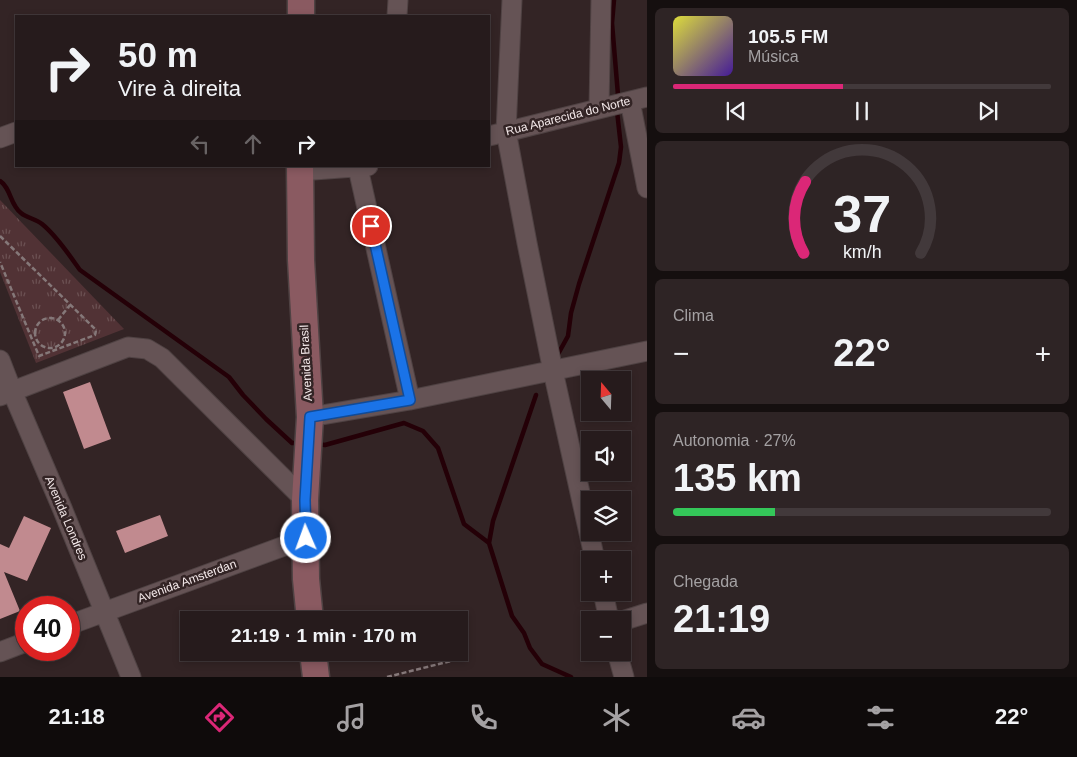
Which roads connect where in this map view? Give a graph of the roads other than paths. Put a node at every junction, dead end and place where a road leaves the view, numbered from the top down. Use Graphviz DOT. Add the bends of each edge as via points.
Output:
graph roads {
  1 [pos="398,0"];
  2 [pos="512,0"];
  3 [pos="601,0"];
  4 [pos="397,15"];
  5 [pos="638,99"];
  6 [pos="599,108"];
  7 [pos="15,132"];
  8 [pos="497,133"];
  9 [pos="0,138"];
  10 [pos="363,167"];
  11 [pos="300,168"];
  12 [pos="647,188"];
  13 [pos="647,351"];
  14 [pos="0,360"];
  15 [pos="553,371"];
  16 [pos="6,394"];
  17 [pos="410,400"];
  18 [pos="310,417"];
  19 [pos="305,500"];
  20 [pos="306,538"];
  21 [pos="593,551"];
  22 [pos="104,610"];
  23 [pos="309,611"];
  24 [pos="647,613"];
  25 [pos="631,618"];
  26 [pos="80,620"];
  27 [pos="15,646"];
  28 [pos="0,652"];
  29 [pos="314,661"];
  30 [pos="620,661"];
  31 [pos="131,677"];
  32 [pos="316,677"];
  33 [pos="624,677"];
  1 -- 4 [label="street"];
  2 -- 8 [label="street"];
  3 -- 6 [label="street"];
  5 -- 6 [label="street, Rua Aparecida do Norte"];
  5 -- 12 [label="street"];
  6 -- 8 [label="street, Rua Aparecida do Norte"];
  7 -- 9 [label="street"];
  8 -- 15 [label="street" via="527,243"];
  10 -- 11 [label="street"];
  10 -- 17 [label="street"];
  11 -- 18 [label="street, Avenida Brasil" via="301,260"];
  13 -- 15 [label="street"];
  14 -- 16 [label="street, Avenida Londres"];
  15 -- 17 [label="street"];
  15 -- 21 [label="street"];
  16 -- 19 [label="street" via="128,347 147,349 162,358"];
  16 -- 22 [label="street, Avenida Londres" via="62,508"];
  17 -- 18 [label="street"];
  18 -- 19 [label="street, Avenida Brasil"];
  19 -- 20 [label="street, Avenida Brasil"];
  20 -- 22 [label="street, Avenida Amsterdan"];
  20 -- 23 [label="street, Avenida Brasil"];
  22 -- 26 [label="street, Avenida Amsterdan"];
  22 -- 31 [label="street, Avenida Londres"];
  24 -- 25 [label="street"];
  27 -- 28 [label="street"];
  29 -- 32 [label="street"];
  30 -- 33 [label="street"];
}
